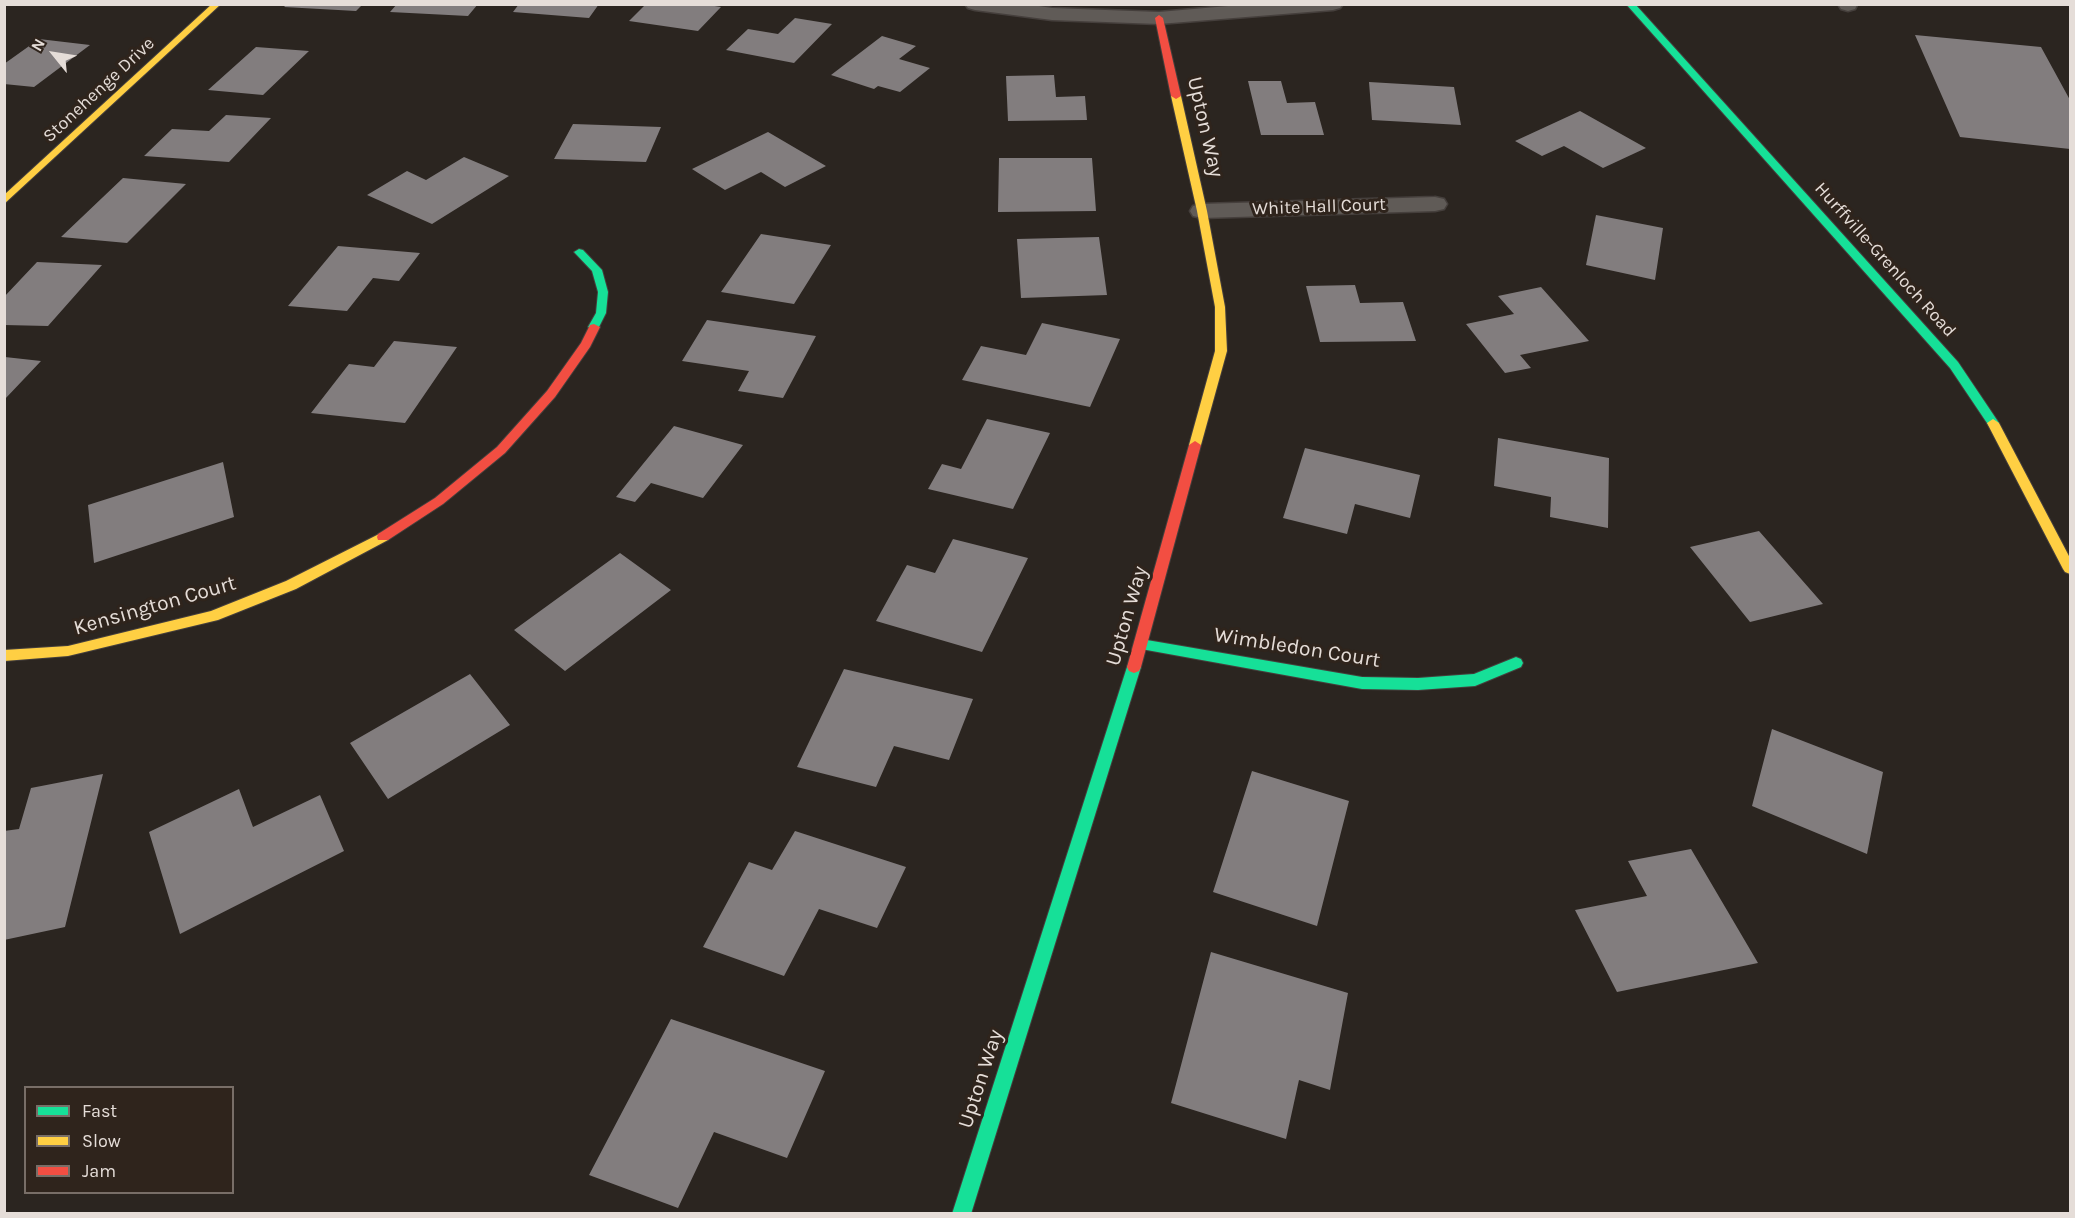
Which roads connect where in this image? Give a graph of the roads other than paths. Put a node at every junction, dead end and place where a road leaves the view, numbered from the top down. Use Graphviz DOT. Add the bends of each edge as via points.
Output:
graph roads {
  1 [pos="217,4"];
  2 [pos="975,4"];
  3 [pos="1333,4"];
  4 [pos="1630,4"];
  5 [pos="1159,18"];
  6 [pos="4,201"];
  7 [pos="1435,204"];
  8 [pos="1202,211"];
  9 [pos="579,252"];
  10 [pos="2070,570"];
  11 [pos="1141,644"];
  12 [pos="4,656"];
  13 [pos="1516,663"];
  14 [pos="961,1214"];
  1 -- 6 [label="street, Stonehenge Drive"];
  2 -- 5 [label="street" via="1052,14"];
  3 -- 5 [label="street"];
  4 -- 10 [label="street, Hurffville-Grenloch Road" via="1954,365 2001,435"];
  5 -- 8 [label="street, Upton Way"];
  7 -- 8 [label="street, White Hall Court"];
  8 -- 11 [label="street, Upton Way" via="1220,307 1221,351"];
  9 -- 12 [label="street, Kensington Court" via="597,270 603,291 601,313 586,344 551,394 501,450 439,501 368,546 291,585 213,616 68,651"];
  11 -- 13 [label="street, Wimbledon Court" via="1362,682 1475,680"];
  11 -- 14 [label="street, Upton Way"];
}
